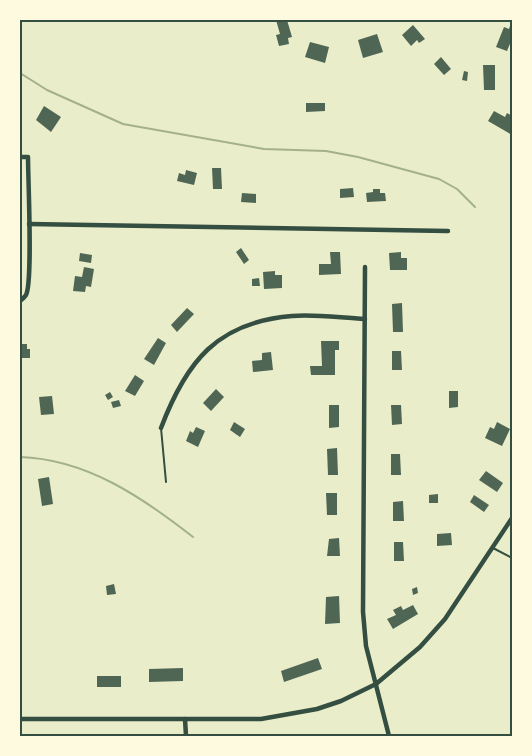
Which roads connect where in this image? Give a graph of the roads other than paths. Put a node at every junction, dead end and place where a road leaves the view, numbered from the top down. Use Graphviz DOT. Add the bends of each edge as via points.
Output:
graph roads {
  1 [pos="20,157"];
  2 [pos="29,224"];
  3 [pos="448,231"];
  4 [pos="365,267"];
  5 [pos="20,301"];
  6 [pos="365,319"];
  7 [pos="161,428"];
  8 [pos="166,482"];
  9 [pos="512,518"];
  10 [pos="493,548"];
  11 [pos="512,558"];
  12 [pos="376,684"];
  13 [pos="20,719"];
  14 [pos="185,720"];
  15 [pos="186,736"];
  16 [pos="389,736"];
  1 -- 2 [label="street" via="28,158"];
  2 -- 3 [label="street"];
  2 -- 5 [label="street" via="28,283 26,295"];
  4 -- 6 [label="street"];
  6 -- 7 [label="street" via="271,318 220,338 200,355 181,382"];
  6 -- 12 [label="street" via="363,612 366,646"];
  7 -- 8 [label="lane"];
  9 -- 10 [label="street"];
  10 -- 11 [label="lane"];
  10 -- 12 [label="street" via="439,626 408,660"];
  12 -- 14 [label="street" via="341,701 290,715 261,719"];
  12 -- 16 [label="street"];
  13 -- 14 [label="street"];
  14 -- 15 [label="street"];
}
